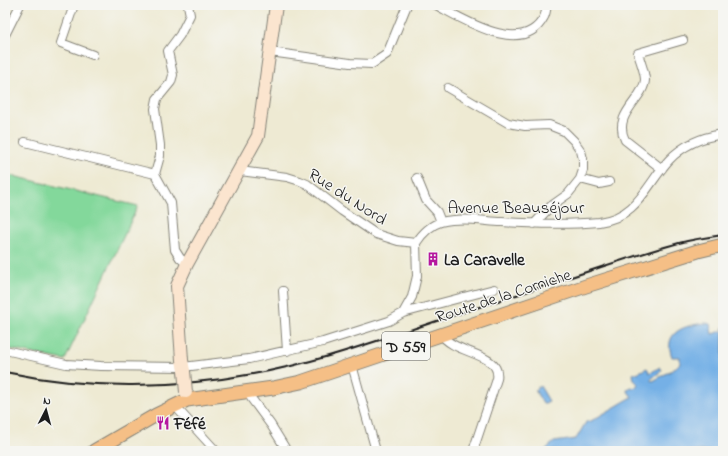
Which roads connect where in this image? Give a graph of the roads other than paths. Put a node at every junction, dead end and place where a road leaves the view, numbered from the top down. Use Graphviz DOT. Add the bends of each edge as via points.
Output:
graph roads {
  1 [pos="20,5"];
  2 [pos="74,5"];
  3 [pos="188,5"];
  4 [pos="276,5"];
  5 [pos="407,5"];
  6 [pos="436,5"];
  7 [pos="547,5"];
  8 [pos="5,35"];
  9 [pos="683,40"];
  10 [pos="270,52"];
  11 [pos="93,55"];
  12 [pos="448,88"];
  13 [pos="723,134"];
  14 [pos="25,142"];
  15 [pos="662,169"];
  16 [pos="240,171"];
  17 [pos="155,174"];
  18 [pos="417,178"];
  19 [pos="580,179"];
  20 [pos="609,182"];
  21 [pos="441,222"];
  22 [pos="534,224"];
  23 [pos="416,243"];
  24 [pos="723,245"];
  25 [pos="187,264"];
  26 [pos="494,289"];
  27 [pos="283,291"];
  28 [pos="403,313"];
  29 [pos="441,334"];
  30 [pos="5,350"];
  31 [pos="287,351"];
  32 [pos="352,365"];
  33 [pos="183,369"];
  34 [pos="248,392"];
  35 [pos="187,396"];
  36 [pos="174,405"];
  37 [pos="94,451"];
  38 [pos="216,451"];
  39 [pos="286,451"];
  40 [pos="376,451"];
  41 [pos="473,451"];
  1 -- 8 [label="street"];
  2 -- 11 [label="street" via="61,43"];
  3 -- 17 [label="street" via="190,15 168,51 171,82 157,99 155,109 160,145"];
  4 -- 10 [label="street"];
  5 -- 10 [label="street" via="387,54 372,64"];
  6 -- 7 [label="street" via="493,33 508,36 522,35 535,28 544,17"];
  9 -- 15 [label="street" via="638,53 645,80 624,118 625,140"];
  10 -- 16 [label="street" via="258,136"];
  12 -- 19 [label="street" via="508,123 525,126 549,125 564,131 574,141 583,159"];
  13 -- 15 [label="street, Avenue Beauséjour" via="689,144"];
  14 -- 17 [label="street"];
  15 -- 22 [label="street, Avenue Beauséjour" via="632,208 618,217 599,222"];
  16 -- 23 [label="street, Rue du Nord" via="300,181 376,234"];
  16 -- 25 [label="street"];
  17 -- 25 [label="street" via="171,204 175,250"];
  18 -- 21 [label="street" via="426,200 437,212"];
  19 -- 20 [label="street" via="599,184"];
  19 -- 22 [label="street" via="568,194 551,206"];
  21 -- 22 [label="street, Avenue Beauséjour" via="466,219"];
  21 -- 23 [label="street, Avenue Beauséjour" via="424,233"];
  23 -- 28 [label="street" via="416,281 412,297"];
  24 -- 29 [label="main road, Route de la Corniche / D 559" via="586,286"];
  25 -- 33 [label="street" via="177,286"];
  26 -- 28 [label="street"];
  27 -- 31 [label="street"];
  28 -- 31 [label="street" via="382,323"];
  29 -- 32 [label="main road, Route de la Corniche / D 559"];
  29 -- 41 [label="street" via="444,340 491,362 497,369 497,379"];
  30 -- 33 [label="street" via="66,364"];
  31 -- 33 [label="street"];
  32 -- 34 [label="main road, Route de la Corniche / D 559" via="301,382"];
  32 -- 40 [label="street"];
  33 -- 35 [label="street, bridge"];
  34 -- 35 [label="main road, Route de la Corniche / D 559"];
  34 -- 39 [label="street"];
  35 -- 36 [label="main road, Route de la Corniche / D 559"];
  36 -- 37 [label="main road, Route de la Corniche / D 559"];
  36 -- 38 [label="street"];
}
